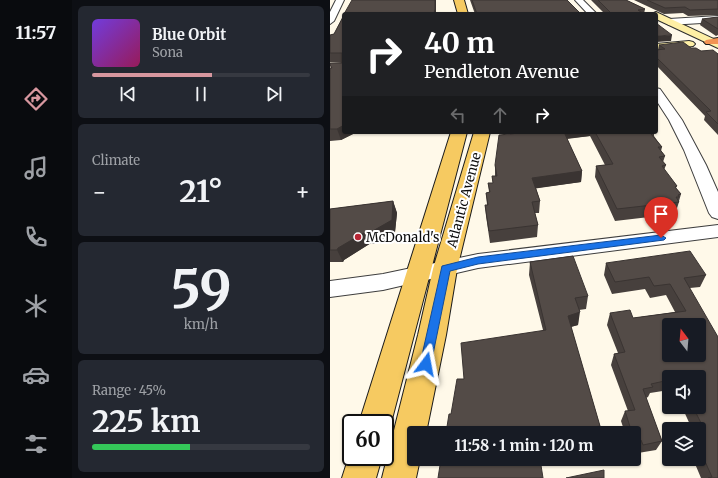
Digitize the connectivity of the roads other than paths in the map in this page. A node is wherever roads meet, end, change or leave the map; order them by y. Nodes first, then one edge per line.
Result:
1 (340, 0) edge
2 (459, 0) edge
3 (579, 0) edge
4 (462, 12) edge
5 (590, 12) edge
6 (658, 17) edge
7 (718, 20) edge
8 (330, 21) edge
9 (670, 22) junction
10 (715, 42) edge
11 (658, 47) edge
12 (658, 94) edge
13 (459, 134) edge
14 (481, 134) edge
15 (718, 213) edge
16 (718, 231) edge
17 (432, 272) junction
18 (330, 289) edge
19 (378, 414) edge
20 (363, 466) edge
21 (359, 478) edge
22 (399, 478) edge

1 - 8 street
2 - 4 main road
3 - 5 street
6 - 9 street
7 - 9 street
9 - 10 street
10 - 11 street
12 - 15 street
13 - 17 main road, Atlantic Avenue
14 - 17 main road, Atlantic Avenue
16 - 17 street
17 - 18 street
17 - 19 main road, Atlantic Avenue
17 - 22 main road, Atlantic Avenue
20 - 21 main road

